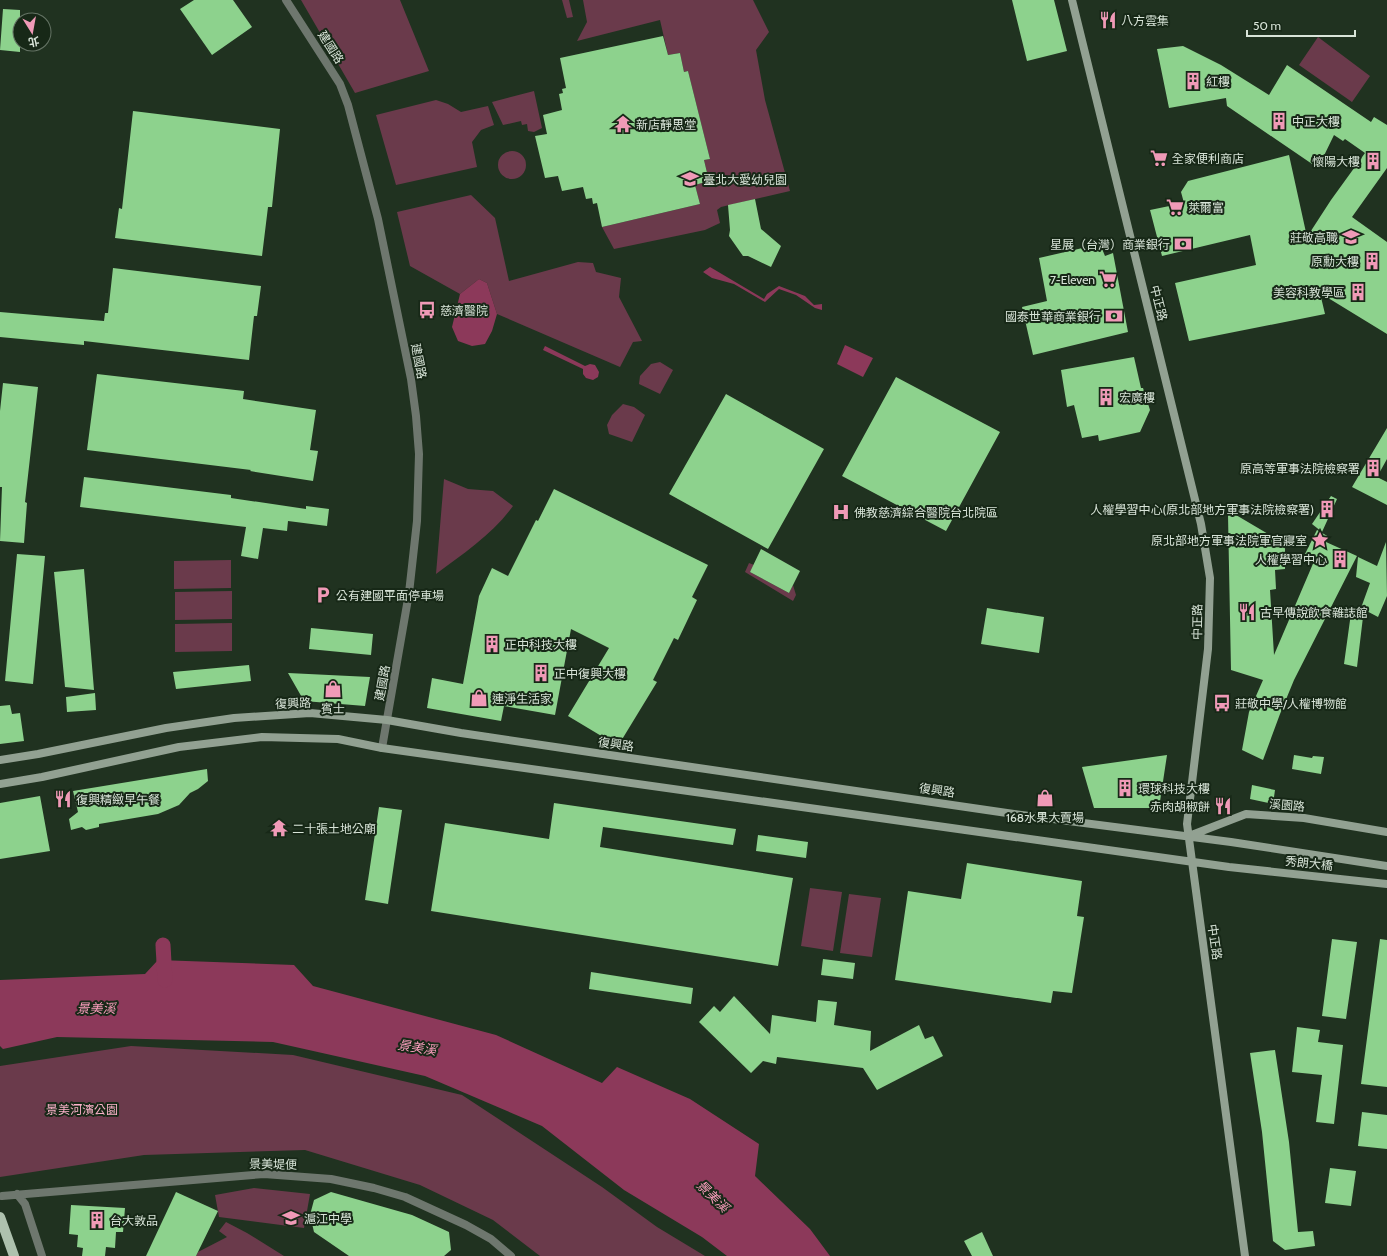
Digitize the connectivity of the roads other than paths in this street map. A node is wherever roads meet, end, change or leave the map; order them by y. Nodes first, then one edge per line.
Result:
1 (286, 0) edge
2 (1072, 0) edge
3 (388, 720) junction
4 (382, 748) junction
5 (0, 760) edge
6 (0, 784) edge
7 (1387, 832) edge
8 (1189, 836) junction
9 (1231, 842) joint
10 (1192, 862) junction
11 (1387, 866) edge
12 (1387, 884) edge
13 (17, 1194) junction
14 (2, 1196) dead end
15 (0, 1217) edge
16 (14, 1256) edge
17 (42, 1256) edge
18 (511, 1256) edge
19 (1245, 1256) edge

1 - 3 street, 建國路
2 - 8 main road, 中正路
3 - 4 street, 建國路
3 - 5 main road, 復興路
3 - 8 main road, 復興路
4 - 6 main road
4 - 10 main road
7 - 8 main road, 溪園路
8 - 9 main road, 復興路
8 - 10 main road, 中正路
9 - 11 main road, 秀朗大橋
10 - 12 main road, 秀朗大橋
10 - 19 main road, 中正路
13 - 14 street, 景美堤便
13 - 17 street
13 - 18 street, 景美堤便
15 - 16 main road

